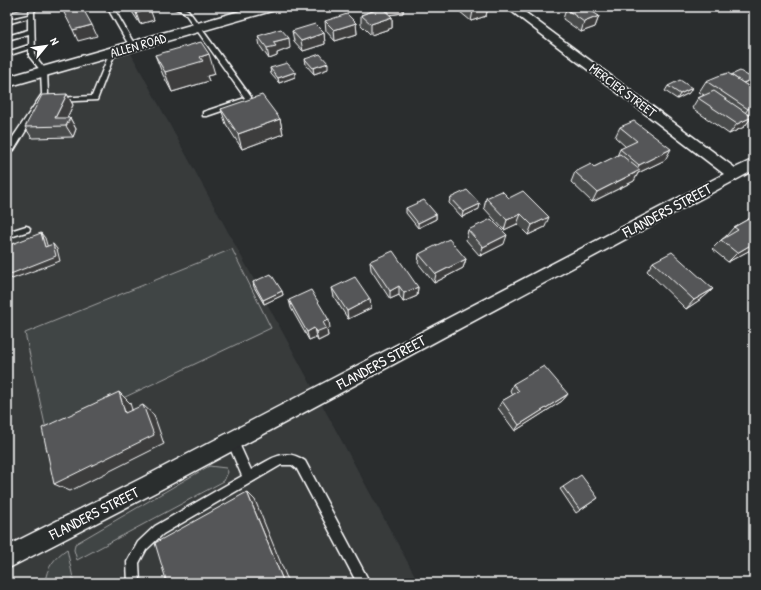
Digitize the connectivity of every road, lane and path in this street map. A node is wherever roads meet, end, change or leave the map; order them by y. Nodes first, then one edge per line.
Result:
1 (34, 7) edge
2 (110, 7) edge
3 (175, 7) edge
4 (270, 7) edge
5 (511, 7) edge
6 (31, 16) junction
7 (7, 22) edge
8 (199, 27) junction
9 (32, 31) junction
10 (7, 38) edge
11 (32, 46) junction
12 (133, 46) junction
13 (112, 53) junction
14 (7, 54) edge
15 (44, 71) junction
16 (7, 82) edge
17 (41, 101) junction
18 (205, 114) dead end
19 (7, 150) edge
20 (754, 164) edge
21 (734, 174) junction
22 (26, 228) dead end
23 (7, 235) edge
24 (232, 441) junction
25 (249, 478) junction
26 (7, 558) edge
27 (134, 583) edge
28 (364, 583) edge

1 - 6 lane
2 - 12 lane
3 - 8 lane
4 - 8 main road, ALLEN ROAD
5 - 21 street, MERCIER STREET
6 - 7 lane
6 - 9 lane
8 - 12 main road, ALLEN ROAD
8 - 18 lane
9 - 10 lane
9 - 11 lane
11 - 14 lane
11 - 15 lane
12 - 13 main road, ALLEN ROAD
13 - 15 main road, ALLEN ROAD
13 - 17 lane
15 - 16 main road, ALLEN ROAD
15 - 17 lane
17 - 19 lane
20 - 21 street, FLANDERS STREET
21 - 24 street, FLANDERS STREET
22 - 23 lane
24 - 25 lane
24 - 26 street, FLANDERS STREET
25 - 27 lane
25 - 28 lane

